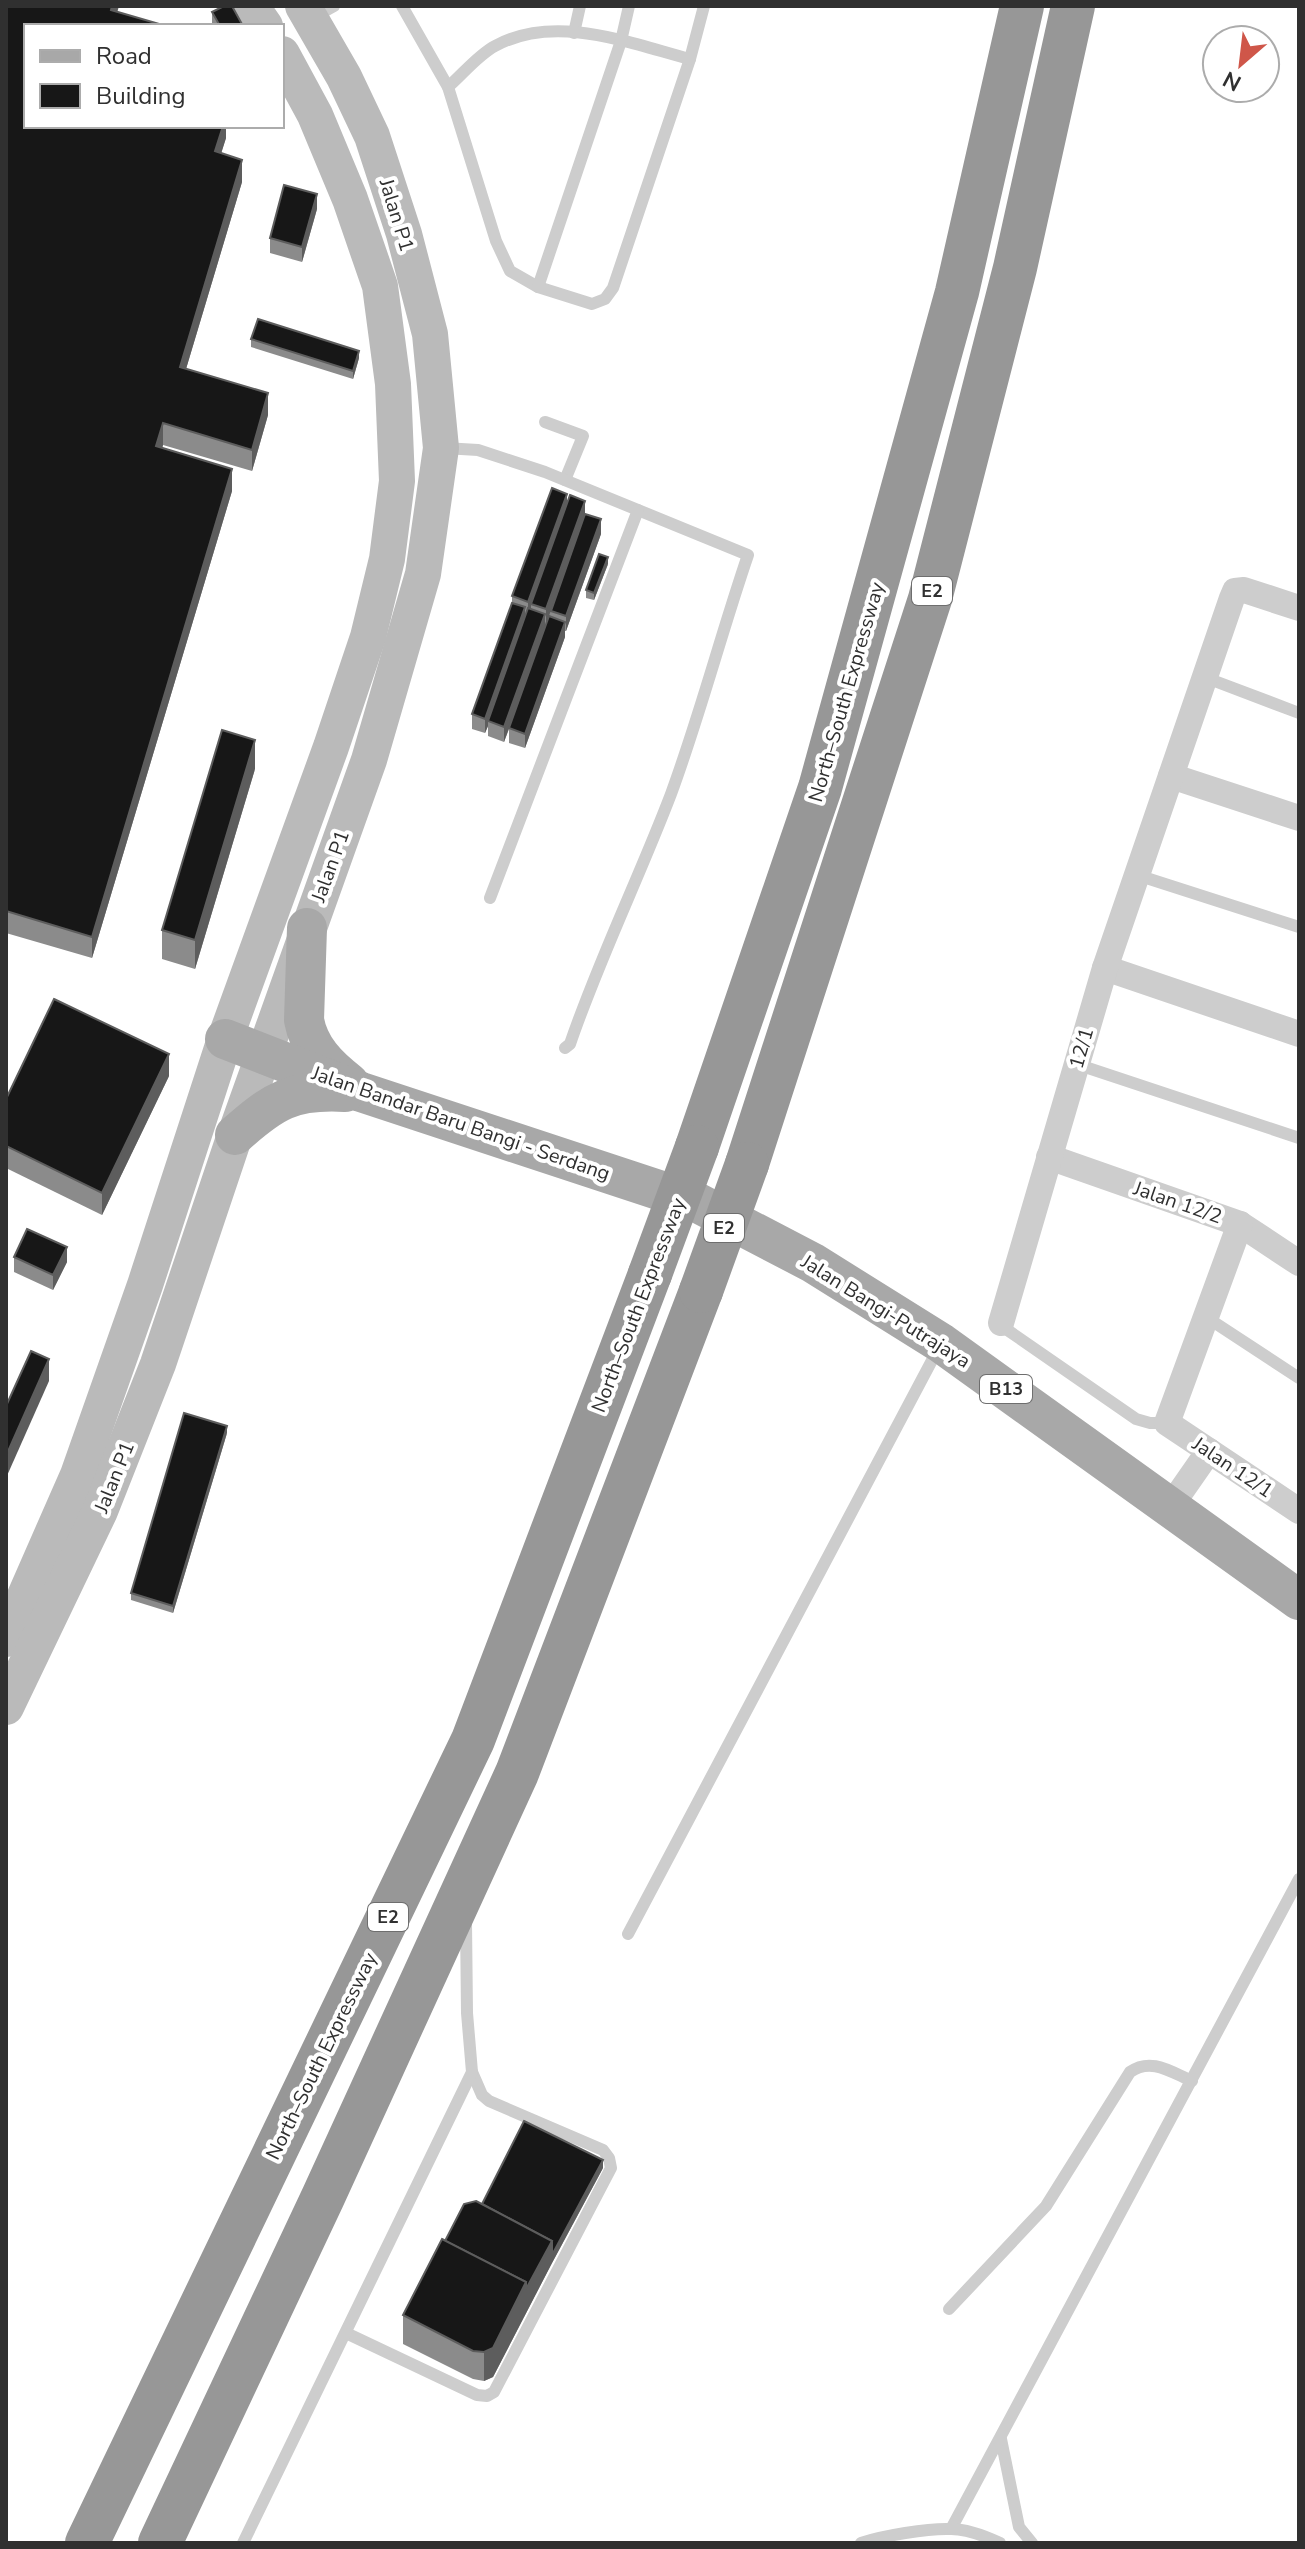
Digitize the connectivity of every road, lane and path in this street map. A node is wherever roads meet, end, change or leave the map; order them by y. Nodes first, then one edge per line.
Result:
1 (251, 6) edge
2 (402, 6) edge
3 (580, 6) edge
4 (629, 6) edge
5 (704, 6) edge
6 (1022, 6) edge
7 (1073, 6) edge
8 (316, 10) edge
9 (264, 24) edge
10 (574, 33) junction
11 (621, 41) junction
12 (284, 58) edge
13 (690, 59) junction
14 (448, 87) junction
15 (538, 287) junction
16 (545, 422) dead end
17 (441, 448) junction
18 (565, 480) junction
19 (638, 510) junction
20 (1299, 608) edge
21 (1204, 677) junction
22 (1299, 713) edge
23 (351, 753) junction
24 (1171, 776) junction
25 (1299, 818) edge
26 (1137, 875) junction
27 (490, 898) dead end
28 (1299, 927) edge
29 (307, 928) junction
30 (1105, 968) junction
31 (1299, 1034) edge
32 (225, 1039) junction
33 (565, 1048) dead end
34 (264, 1054) junction
35 (1076, 1064) junction
36 (361, 1092) junction
37 (235, 1135) junction
38 (1299, 1138) edge
39 (1049, 1157) junction
40 (698, 1203) joint
41 (1240, 1224) junction
42 (1299, 1263) edge
43 (1206, 1317) junction
44 (1001, 1323) joint
45 (941, 1343) junction
46 (140, 1357) junction
47 (1299, 1378) edge
48 (1167, 1423) junction
49 (1209, 1451) junction
50 (1170, 1507) junction
51 (1299, 1511) edge
52 (1299, 1600) edge
53 (6, 1639) edge
54 (6, 1707) edge
55 (1299, 1879) edge
56 (465, 1887) junction
57 (628, 1934) dead end
58 (472, 2072) junction
59 (1192, 2081) junction
60 (949, 2309) dead end
61 (346, 2333) junction
62 (1001, 2439) junction
63 (951, 2529) junction
64 (87, 2543) edge
65 (160, 2543) edge
66 (243, 2543) edge
67 (861, 2543) edge
68 (1000, 2543) edge
69 (1032, 2543) edge

1 - 9 main road
2 - 14 lane
3 - 10 lane
4 - 11 lane
5 - 13 lane
6 - 64 highway, North–South Expressway / E2, bridge
7 - 56 highway, E2, bridge
8 - 17 main road, Jalan P1
10 - 11 lane
10 - 14 lane
11 - 13 lane
11 - 15 lane
12 - 23 main road, Jalan P1
13 - 15 lane
14 - 15 lane
16 - 18 lane
17 - 18 lane
17 - 23 main road, Jalan P1
18 - 19 lane
19 - 27 lane
19 - 33 lane
20 - 21 street, 12/1
21 - 22 lane
21 - 24 street, 12/1
23 - 29 main road, Jalan P1
23 - 32 main road, Jalan P1
24 - 25 street
24 - 26 street, 12/1
26 - 28 lane
26 - 30 street, 12/1
29 - 34 main road, Jalan P1
29 - 36 main road
30 - 31 street
30 - 35 street, 12/1
32 - 34 main road, Jalan Bandar Baru Bangi - Serdang / B13
32 - 46 main road, Jalan P1
34 - 36 main road, Jalan Bandar Baru Bangi - Serdang / B13
34 - 37 main road, Jalan P1
35 - 38 lane
35 - 39 street, 12/1
36 - 37 main road
36 - 40 main road, Jalan Bandar Baru Bangi - Serdang / B13
37 - 46 main road, Jalan P1
39 - 41 street, Jalan 12/2
39 - 44 street, 12/1
40 - 45 main road, Jalan Bangi-Putrajaya / B13
41 - 42 street, Jalan 12/2
41 - 43 street
43 - 47 lane
43 - 48 street
44 - 48 lane
45 - 50 main road, Jalan Bangi-Putrajaya / B13
45 - 57 lane
46 - 53 main road, Jalan P1
46 - 54 main road, Jalan P1
48 - 49 street, Jalan 12/1
49 - 50 street
49 - 51 street, Jalan 12/1
50 - 52 main road, Jalan Bangi-Putrajaya / B13
55 - 59 lane
56 - 58 lane
56 - 65 highway, E2
58 - 61 lane
58 - 61 lane
59 - 60 lane
59 - 62 lane
61 - 66 lane
62 - 63 lane
62 - 69 lane
63 - 67 lane
63 - 68 lane

